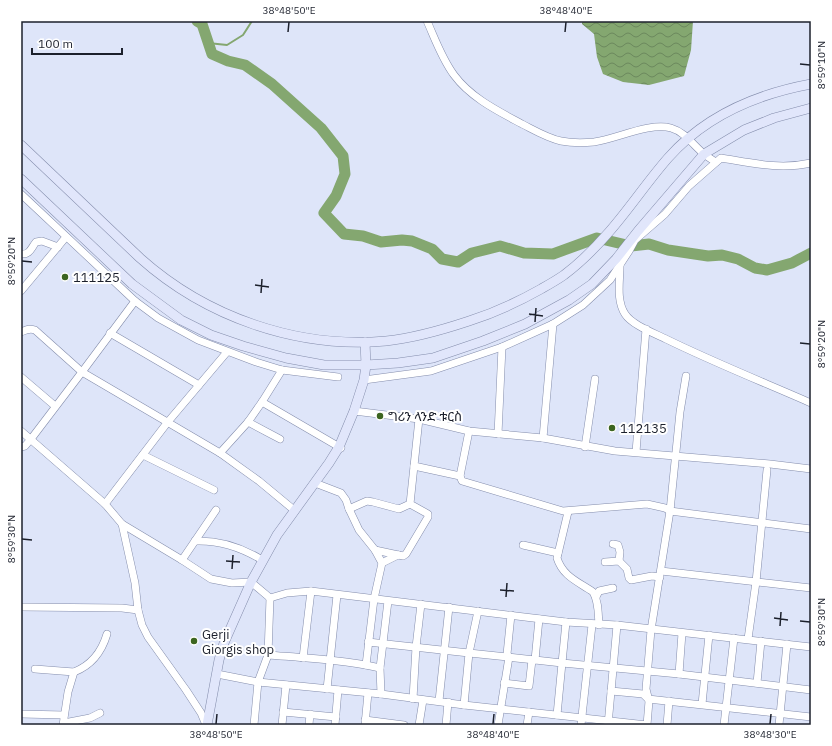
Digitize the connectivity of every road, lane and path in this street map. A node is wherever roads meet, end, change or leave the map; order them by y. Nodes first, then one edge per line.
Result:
1 (427, 21) edge
2 (811, 84) edge
3 (811, 108) edge
4 (688, 138) junction
5 (21, 145) edge
6 (704, 154) junction
7 (716, 162) junction
8 (811, 163) edge
9 (21, 179) edge
10 (21, 194) edge
11 (636, 236) junction
12 (66, 237) junction
13 (58, 247) junction
14 (21, 254) edge
15 (618, 262) junction
16 (21, 291) edge
17 (135, 301) junction
18 (553, 324) junction
19 (646, 329) junction
20 (21, 332) edge
21 (110, 333) junction
22 (365, 342) junction
23 (502, 347) junction
24 (227, 352) junction
25 (366, 365) junction
26 (282, 370) junction
27 (82, 372) junction
28 (686, 376) dead end
29 (21, 377) edge
30 (338, 377) dead end
31 (595, 379) dead end
32 (364, 380) junction
33 (199, 384) junction
34 (262, 402) junction
35 (811, 402) edge
36 (55, 406) junction
37 (354, 411) junction
38 (419, 420) junction
39 (248, 422) junction
40 (167, 423) junction
41 (21, 431) edge
42 (469, 431) junction
43 (498, 434) junction
44 (543, 438) junction
45 (31, 439) junction
46 (280, 439) dead end
47 (21, 447) edge
48 (585, 447) junction
49 (340, 448) junction
50 (636, 452) junction
51 (220, 453) junction
52 (143, 455) junction
53 (676, 456) junction
54 (414, 466) junction
55 (811, 469) edge
56 (767, 470) dead end
57 (460, 476) junction
58 (315, 483) junction
59 (214, 490) dead end
60 (105, 504) junction
61 (410, 504) junction
62 (349, 509) junction
63 (216, 510) dead end
64 (294, 510) junction
65 (670, 511) junction
66 (568, 512) junction
67 (762, 523) junction
68 (122, 524) junction
69 (811, 528) edge
70 (195, 541) junction
71 (613, 544) dead end
72 (523, 545) dead end
73 (375, 550) junction
74 (558, 553) junction
75 (398, 555) junction
76 (182, 560) junction
77 (262, 560) junction
78 (619, 561) junction
79 (382, 562) junction
80 (605, 562) dead end
81 (661, 574) junction
82 (251, 582) junction
83 (756, 582) junction
84 (613, 588) dead end
85 (811, 588) edge
86 (311, 592) junction
87 (337, 595) junction
88 (596, 597) junction
89 (270, 598) junction
90 (374, 599) junction
91 (388, 601) junction
92 (421, 604) junction
93 (21, 607) edge
94 (449, 607) junction
95 (138, 610) junction
96 (478, 610) junction
97 (511, 615) junction
98 (539, 619) junction
99 (566, 622) junction
100 (596, 625) junction
101 (618, 625) junction
102 (651, 630) junction
103 (682, 633) junction
104 (107, 634) dead end
105 (709, 635) junction
106 (734, 638) junction
107 (748, 639) junction
108 (761, 641) junction
109 (368, 642) junction
110 (382, 643) junction
111 (787, 644) junction
112 (416, 647) junction
113 (811, 647) edge
114 (444, 651) junction
115 (469, 653) junction
116 (268, 655) junction
117 (509, 657) junction
118 (304, 658) junction
119 (533, 660) junction
120 (330, 661) junction
121 (562, 663) junction
122 (366, 665) junction
123 (588, 665) junction
124 (613, 667) junction
125 (380, 668) junction
126 (35, 669) dead end
127 (648, 671) junction
128 (74, 672) junction
129 (217, 674) junction
130 (679, 674) junction
131 (705, 677) junction
132 (728, 680) junction
133 (258, 682) junction
134 (504, 683) junction
135 (757, 683) junction
136 (286, 685) junction
137 (784, 687) junction
138 (811, 688) edge
139 (327, 689) junction
140 (338, 690) junction
141 (611, 691) junction
142 (368, 693) junction
143 (381, 694) junction
144 (413, 698) junction
145 (648, 699) junction
146 (423, 700) junction
147 (439, 701) junction
148 (669, 701) junction
149 (448, 702) junction
150 (702, 704) junction
151 (464, 705) junction
152 (726, 707) junction
153 (500, 709) junction
154 (283, 712) junction
155 (529, 712) junction
156 (100, 713) dead end
157 (780, 713) junction
158 (21, 714) edge
159 (310, 714) junction
160 (64, 715) junction
161 (557, 715) junction
162 (336, 717) junction
163 (811, 717) edge
164 (581, 722) edge
165 (365, 723) edge
166 (608, 723) edge
167 (64, 724) edge
168 (390, 724) edge
169 (207, 725) edge
170 (254, 725) edge
171 (282, 725) edge
172 (309, 725) edge
173 (335, 725) edge
174 (404, 725) edge
175 (419, 725) edge
176 (446, 725) edge
177 (498, 725) edge
178 (528, 725) edge
179 (667, 725) edge
180 (724, 725) edge
181 (779, 725) edge

1 - 4 street
2 - 4 main road
3 - 6 main road
4 - 6 street
4 - 22 main road
5 - 22 main road
6 - 7 street
6 - 11 main road
7 - 8 street
7 - 11 street
9 - 25 main road
10 - 12 street
11 - 15 main road
11 - 15 street
12 - 13 street
12 - 17 street
13 - 14 street
13 - 16 street
15 - 18 street
15 - 19 street
15 - 25 main road
17 - 21 street
17 - 24 street
18 - 23 street
18 - 44 street
19 - 35 street
19 - 50 street
20 - 27 street
21 - 27 street
21 - 33 street
22 - 25 main road
23 - 32 street
23 - 43 street
24 - 26 street
24 - 33 street
25 - 32 main road
26 - 30 street
26 - 34 street
27 - 36 street
27 - 40 street
28 - 53 street
29 - 36 street
31 - 48 street
32 - 37 main road
33 - 40 street
34 - 39 street
34 - 49 street
36 - 45 street
37 - 38 street
37 - 49 main road
38 - 42 street
38 - 54 street
39 - 46 street
39 - 51 street
40 - 51 street
40 - 52 street
41 - 45 street
42 - 43 street
42 - 57 street
43 - 44 street
44 - 48 street
45 - 47 street
45 - 60 street
48 - 50 street
49 - 58 main road
50 - 53 street
51 - 64 street
52 - 59 street
52 - 60 street
53 - 55 street
53 - 65 street
54 - 57 street
54 - 61 street
56 - 67 street
57 - 66 street
58 - 62 street
58 - 64 main road
60 - 68 street
61 - 62 street
61 - 75 street
62 - 73 street
63 - 70 street
64 - 77 main road
65 - 66 street
65 - 67 street
65 - 81 street
66 - 74 street
67 - 69 street
67 - 83 street
68 - 76 street
68 - 95 street
70 - 76 street
70 - 77 street
71 - 78 street
72 - 74 street
73 - 75 street
73 - 79 street
74 - 88 street
75 - 79 street
76 - 82 street
77 - 82 main road
78 - 80 street
78 - 81 street
79 - 90 street
81 - 83 street
81 - 102 street
82 - 89 street
82 - 129 main road
83 - 85 street
83 - 107 street
84 - 88 street
86 - 87 street
86 - 89 street
86 - 118 street
87 - 90 street
87 - 120 street
88 - 100 street
89 - 116 street
90 - 91 street
90 - 109 street
91 - 92 street
91 - 110 street
92 - 94 street
92 - 112 street
93 - 95 street
94 - 96 street
94 - 114 street
95 - 169 street
96 - 97 street
96 - 115 street
97 - 98 street
97 - 117 street
98 - 99 street
98 - 119 street
99 - 100 street
99 - 121 street
100 - 101 street
100 - 123 street
101 - 102 street
101 - 124 street
102 - 103 street
102 - 127 street
103 - 105 street
103 - 130 street
104 - 128 street
105 - 106 street
105 - 131 street
106 - 107 street
106 - 132 street
107 - 108 street
108 - 111 street
108 - 135 street
109 - 110 street
109 - 122 street
110 - 112 street
110 - 125 street
111 - 113 street
111 - 137 street
112 - 114 street
112 - 144 street
114 - 115 street
114 - 147 street
115 - 117 street
115 - 151 street
116 - 118 street
116 - 133 street
117 - 119 street
117 - 134 street
118 - 120 street
119 - 121 street
119 - 134 street
120 - 122 street
120 - 139 street
121 - 123 street
121 - 161 street
122 - 125 street
123 - 124 street
123 - 164 street
124 - 127 street
124 - 141 street
125 - 143 street
126 - 128 street
127 - 130 street
127 - 145 street
128 - 160 street
129 - 133 street
129 - 169 main road
130 - 131 street
131 - 132 street
131 - 150 street
132 - 135 street
132 - 152 street
133 - 136 street
133 - 170 street
134 - 153 street
135 - 137 street
136 - 139 street
136 - 154 street
137 - 138 street
137 - 157 street
139 - 140 street
140 - 142 street
140 - 162 street
141 - 145 street
141 - 166 street
142 - 143 street
142 - 165 street
143 - 144 street
144 - 146 street
145 - 148 street
145 - 166 street
146 - 147 street
146 - 175 street
147 - 149 street
148 - 150 street
148 - 179 street
149 - 151 street
149 - 176 street
150 - 152 street
151 - 153 street
152 - 157 street
152 - 180 street
153 - 155 street
153 - 177 street
154 - 159 street
154 - 171 street
155 - 161 street
155 - 178 street
156 - 167 street
157 - 163 street
157 - 181 street
158 - 160 street
159 - 162 street
159 - 172 street
160 - 167 street
161 - 164 street
162 - 173 street
164 - 166 street
165 - 168 street
168 - 174 street

